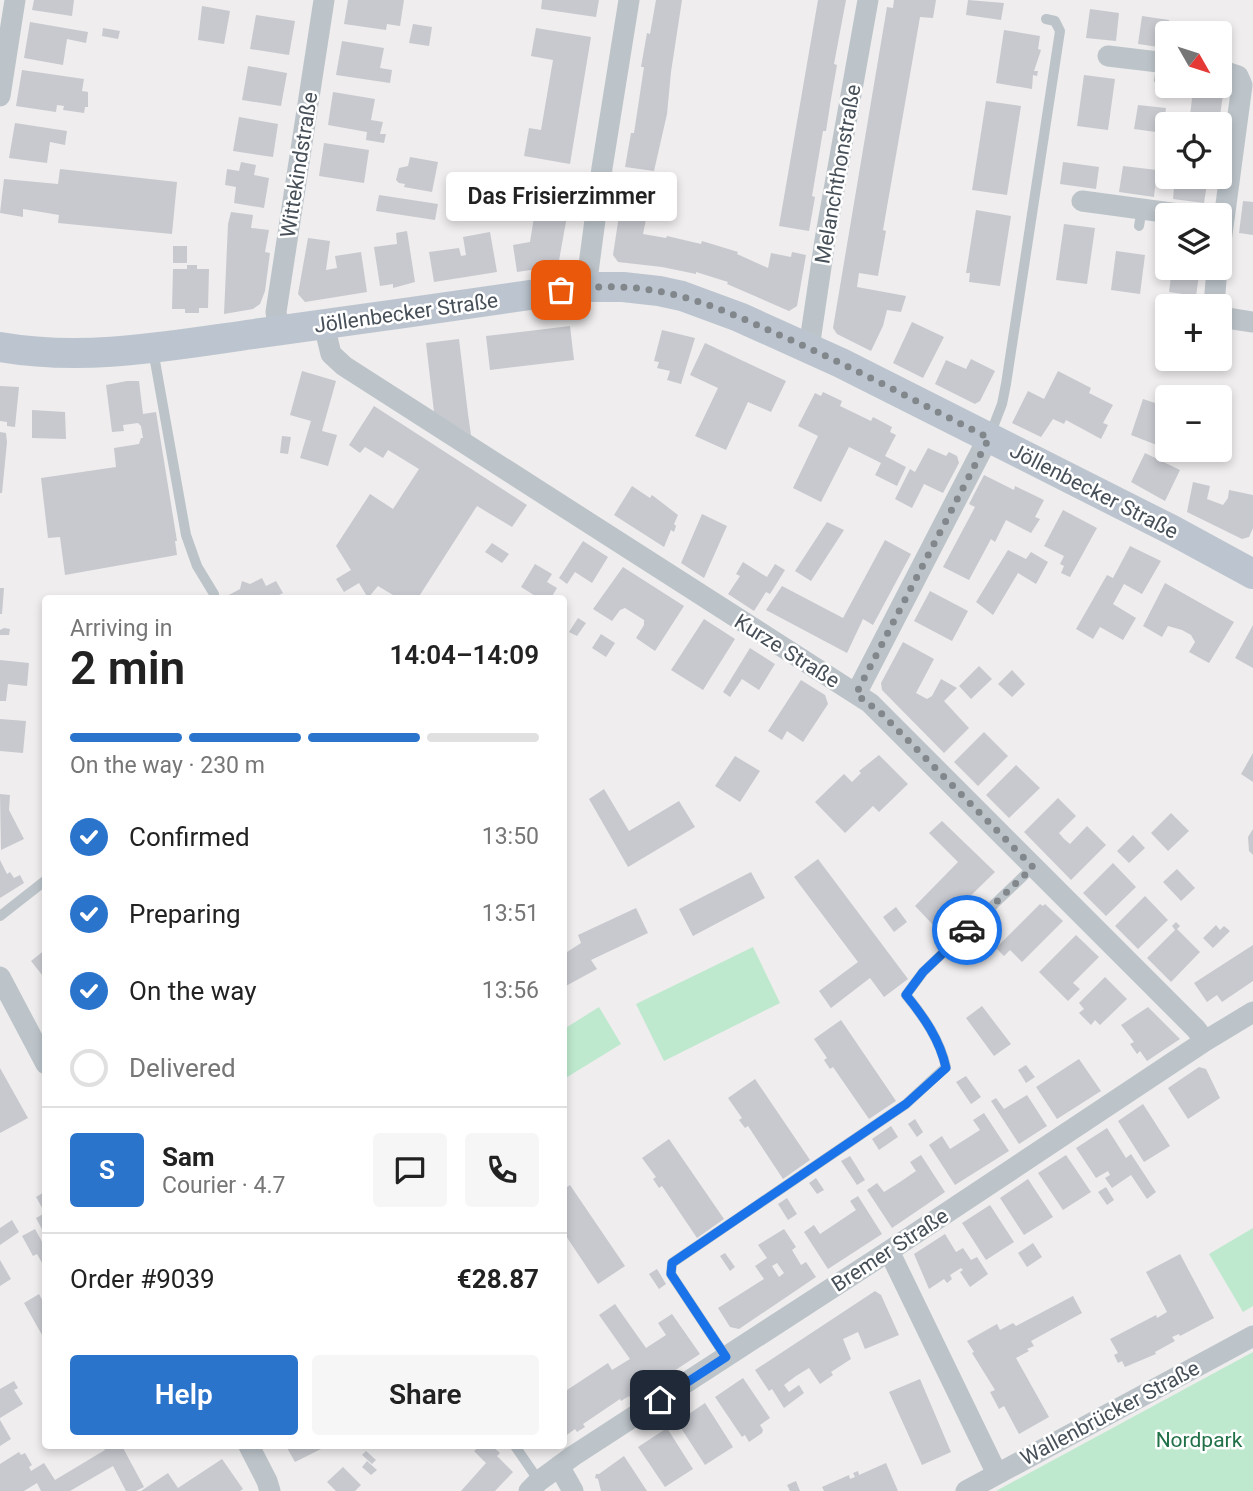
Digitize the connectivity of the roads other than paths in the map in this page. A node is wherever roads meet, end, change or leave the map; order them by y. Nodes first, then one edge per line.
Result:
1 (15, 0) edge
2 (324, 0) edge
3 (629, 0) edge
4 (868, 0) edge
5 (1046, 19) dead end
6 (4, 44) edge
7 (1108, 56) dead end
8 (1155, 67) edge
9 (1232, 74) edge
10 (0, 96) edge
11 (1082, 201) dead end
12 (1225, 203) edge
13 (1155, 217) edge
14 (586, 287) junction
15 (1232, 319) edge
16 (1253, 322) edge
17 (324, 326) junction
18 (279, 331) junction
19 (0, 347) edge
20 (152, 348) junction
21 (809, 348) junction
22 (989, 438) junction
23 (1253, 574) edge
24 (214, 594) dead end
25 (856, 694) junction
26 (1033, 867) junction
27 (42, 883) edge
28 (0, 916) edge
29 (0, 977) edge
30 (1253, 1012) edge
31 (1205, 1041) junction
32 (42, 1056) edge
33 (889, 1251) junction
34 (1253, 1336) edge
35 (726, 1357) junction
36 (251, 1449) edge
37 (516, 1449) edge
38 (559, 1466) junction
39 (997, 1474) junction
40 (534, 1486) edge
41 (270, 1491) edge
42 (573, 1491) edge
43 (966, 1491) edge

1 - 6 street
2 - 18 street, Wittekindstraße
3 - 14 street
4 - 21 street, Melanchthonstraße
5 - 22 lane
6 - 10 street
7 - 8 street
9 - 12 street
11 - 13 street
14 - 17 main road, Jöllenbecker Straße
14 - 21 main road, Jöllenbecker Straße
15 - 16 street
17 - 18 main road, Jöllenbecker Straße
17 - 25 street, Kurze Straße
18 - 20 main road, Jöllenbecker Straße
19 - 20 main road, Jöllenbecker Straße
20 - 24 lane
21 - 22 main road, Jöllenbecker Straße
22 - 23 main road, Jöllenbecker Straße
22 - 25 street
25 - 26 street, Kurze Straße
26 - 31 street, Kurze Straße
26 - 35 lane
27 - 28 lane
29 - 32 street
30 - 31 street, Bremer Straße
31 - 33 street, Bremer Straße
33 - 35 street, Bremer Straße
33 - 39 street
34 - 39 street, Wallenbrücker Straße
35 - 38 street, Bremer Straße
36 - 41 street
37 - 40 lane
38 - 40 street, Bremer Straße
38 - 42 street
39 - 43 street, Wallenbrücker Straße

